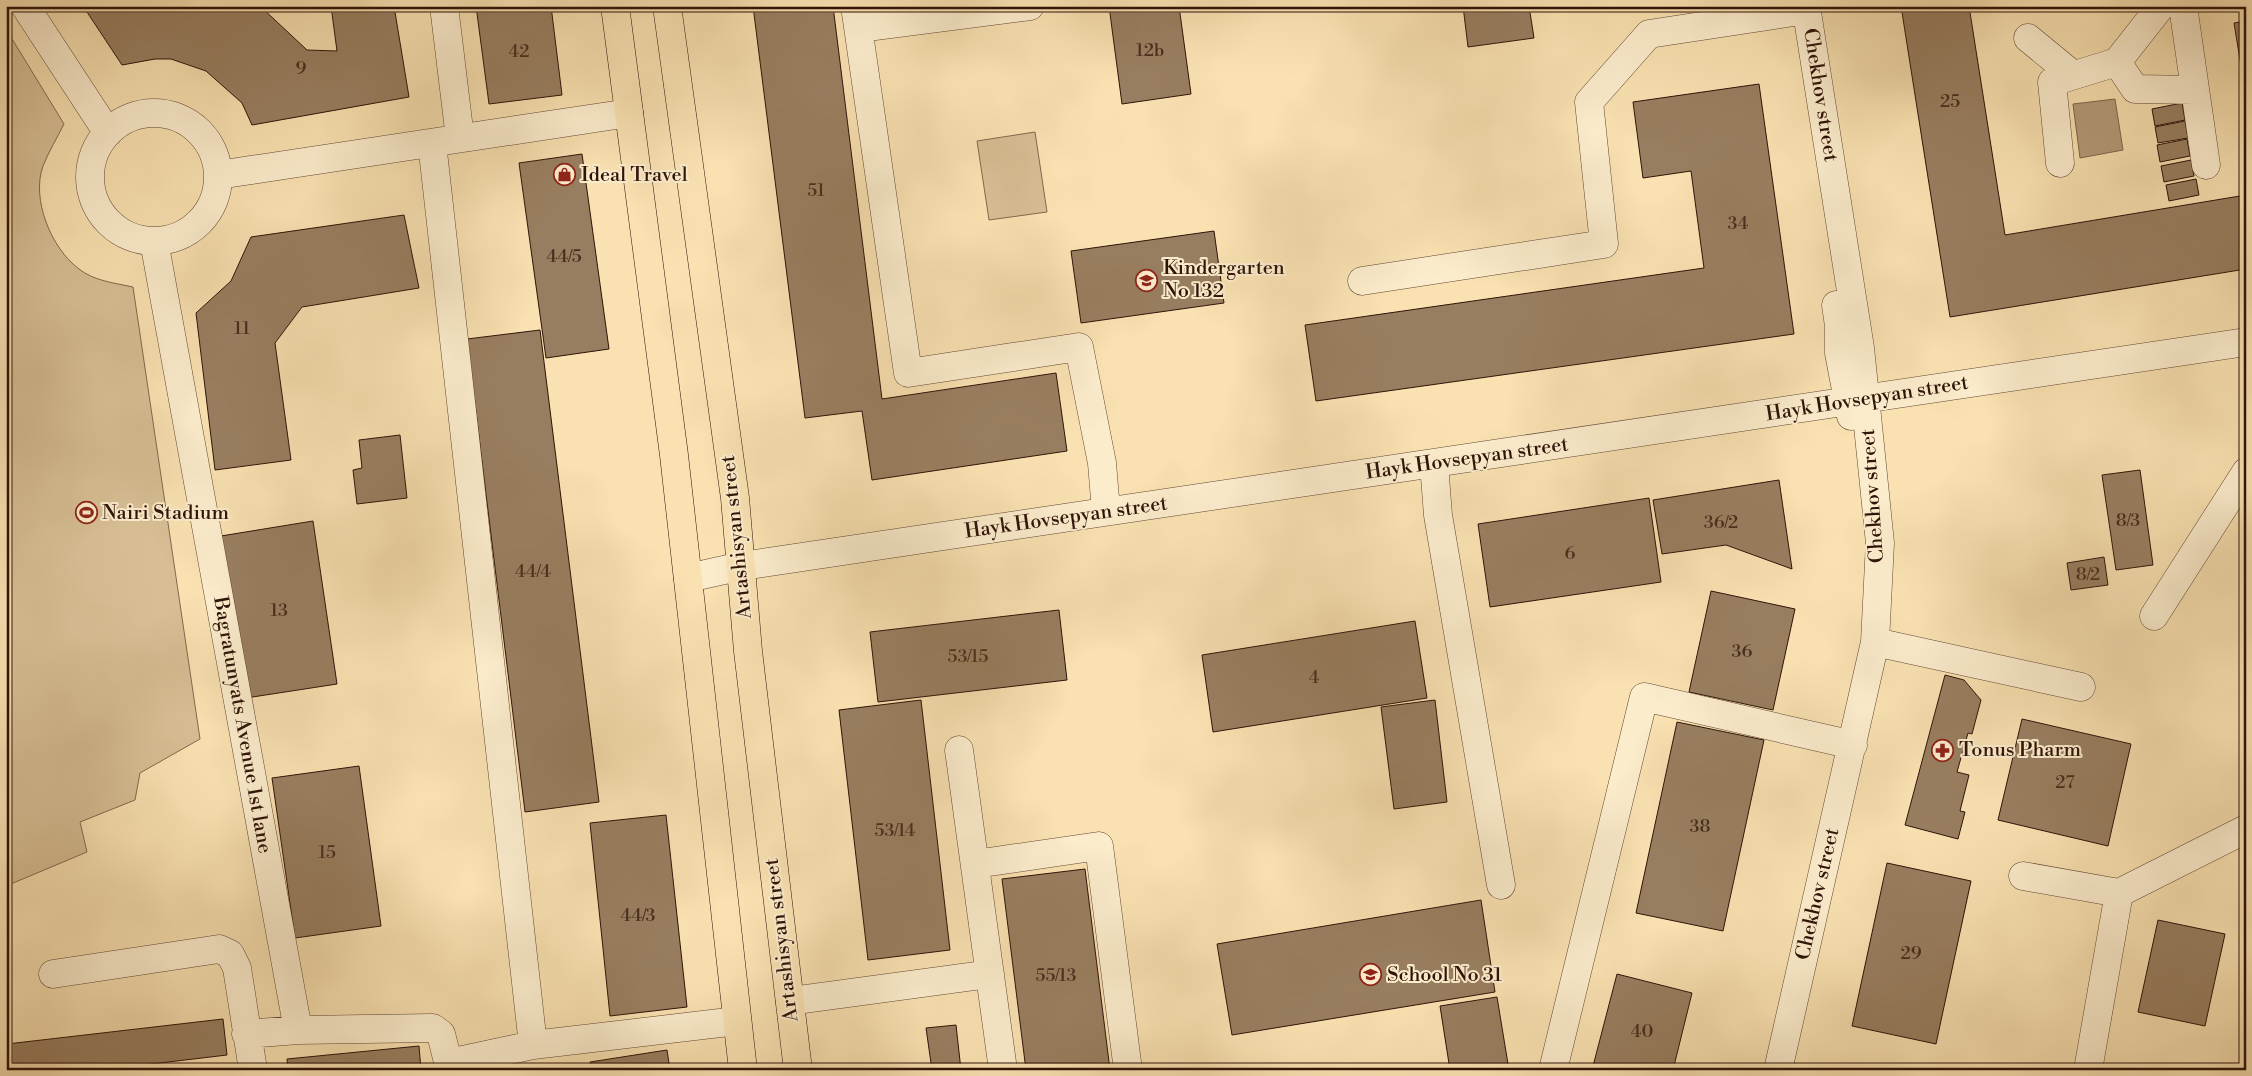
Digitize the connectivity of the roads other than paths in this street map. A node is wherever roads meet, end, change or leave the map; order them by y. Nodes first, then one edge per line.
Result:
1 (25, 6) edge
2 (444, 6) edge
3 (615, 6) edge
4 (667, 6) edge
5 (1030, 6) edge
6 (2161, 6) edge
7 (2182, 6) edge
8 (1801, 8) edge
9 (857, 17) edge
10 (2028, 38) dead end
11 (2117, 62) junction
12 (2073, 75) junction
13 (2195, 90) junction
14 (629, 113) junction
15 (108, 133) junction
16 (460, 138) junction
17 (432, 143) junction
18 (2060, 163) dead end
19 (2206, 165) dead end
20 (218, 175) junction
21 (154, 241) junction
22 (1362, 281) dead end
23 (2246, 342) edge
24 (1858, 401) junction
25 (1434, 464) junction
26 (2246, 472) edge
27 (1106, 511) junction
28 (742, 566) junction
29 (688, 578) junction
30 (2154, 616) dead end
31 (1875, 642) junction
32 (2081, 687) dead end
33 (1845, 744) junction
34 (959, 750) dead end
35 (2246, 829) edge
36 (975, 864) junction
37 (2024, 876) dead end
38 (1501, 885) dead end
39 (2120, 893) junction
40 (53, 974) dead end
41 (990, 974) junction
42 (790, 1001) junction
43 (736, 1021) junction
44 (298, 1030) junction
45 (246, 1034) junction
46 (534, 1045) junction
47 (450, 1066) edge
48 (253, 1070) edge
49 (743, 1070) edge
50 (798, 1070) edge
51 (1003, 1070) edge
52 (1128, 1070) edge
53 (1553, 1070) edge
54 (1765, 1070) edge
55 (1778, 1070) edge
56 (2088, 1070) edge

1 - 15 street
2 - 16 street
3 - 14 main road
4 - 28 main road, Artashisyan street
5 - 9 street
6 - 11 street
7 - 13 street
8 - 22 street
8 - 24 street, Chekhov street
9 - 27 street
10 - 12 street
11 - 12 street
11 - 13 street
12 - 18 street
13 - 19 street
14 - 16 street
14 - 29 main road
15 - 20 street
15 - 21 street
16 - 17 street
17 - 20 street
17 - 46 street
20 - 21 street
21 - 44 street, Bagratunyats Avenue 1st lane
23 - 24 street, Hayk Hovsepyan street
24 - 25 street, Hayk Hovsepyan street
24 - 31 street, Chekhov street
24 - 33 street, Chekhov street
25 - 27 street, Hayk Hovsepyan street
25 - 38 street
26 - 30 street
27 - 28 street, Hayk Hovsepyan street
28 - 29 street, Hayk Hovsepyan street
28 - 42 main road, Artashisyan street
29 - 43 main road
31 - 32 street
31 - 33 street, Chekhov street
33 - 53 street
33 - 54 street, Chekhov street
33 - 55 street, Chekhov street
34 - 36 street
35 - 39 street
36 - 41 street
36 - 52 street
37 - 39 street
39 - 56 street
40 - 45 street
41 - 42 street
41 - 51 street
42 - 50 main road, Artashisyan street
43 - 46 street
43 - 49 main road
44 - 45 street
44 - 47 street
45 - 48 street
46 - 47 street

